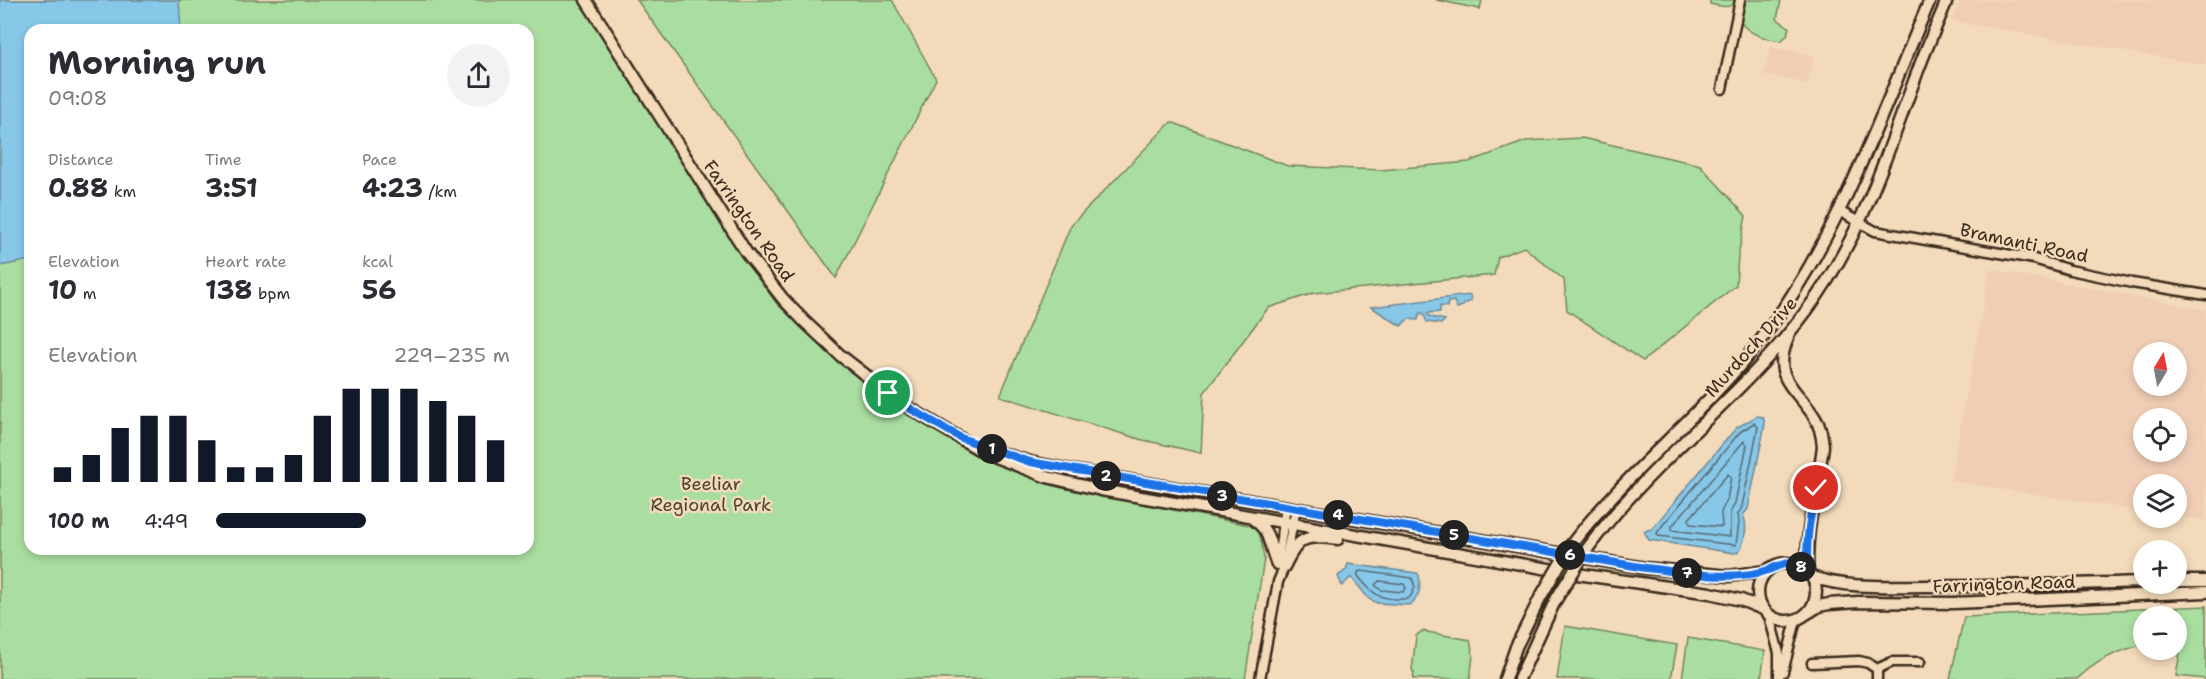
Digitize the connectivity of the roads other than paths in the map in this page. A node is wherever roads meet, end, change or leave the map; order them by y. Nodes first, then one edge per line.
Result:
1 (586, 0) edge
2 (1740, 0) edge
3 (1930, 0) edge
4 (1947, 0) edge
5 (1722, 89) dead end
6 (1839, 211) junction
7 (1860, 221) junction
8 (2206, 295) edge
9 (1792, 329) junction
10 (961, 438) junction
11 (1291, 507) junction
12 (1251, 517) junction
13 (1289, 523) junction
14 (1440, 533) junction
15 (1404, 543) junction
16 (1496, 559) junction
17 (1280, 566) junction
18 (1766, 571) junction
19 (1810, 574) junction
20 (2187, 581) edge
21 (2206, 581) edge
22 (2133, 582) edge
23 (2206, 592) edge
24 (1766, 613) junction
25 (1801, 617) junction
26 (1920, 662) dead end
27 (1812, 663) dead end
28 (1877, 669) junction
29 (1260, 679) edge
30 (1504, 679) edge
31 (1520, 679) edge
32 (1780, 679) edge
33 (1877, 679) edge

1 - 10 main road, Farrington Road
2 - 5 street
3 - 6 main road, Murdoch Drive
4 - 7 main road, Murdoch Drive
6 - 7 street, Bramanti Road
6 - 30 main road, Murdoch Drive, bridge
7 - 8 street, Bramanti Road
7 - 9 main road, Murdoch Drive
9 - 19 main road
9 - 31 main road, Murdoch Drive, bridge
10 - 11 main road, Farrington Road
10 - 12 main road, Farrington Road
11 - 13 street
11 - 14 main road, Farrington Road
12 - 13 main road, Farrington Road
12 - 17 main road
13 - 15 main road, Farrington Road
13 - 17 street
14 - 16 main road
14 - 18 main road, Farrington Road
15 - 16 main road, Farrington Road
15 - 17 main road
16 - 24 main road, Farrington Road
17 - 29 street
18 - 19 main road
18 - 24 main road
19 - 22 main road, Farrington Road
19 - 25 main road
20 - 21 main road
23 - 25 main road, Farrington Road
24 - 25 main road
24 - 32 street
25 - 32 street
26 - 28 street
27 - 28 street
28 - 33 street

